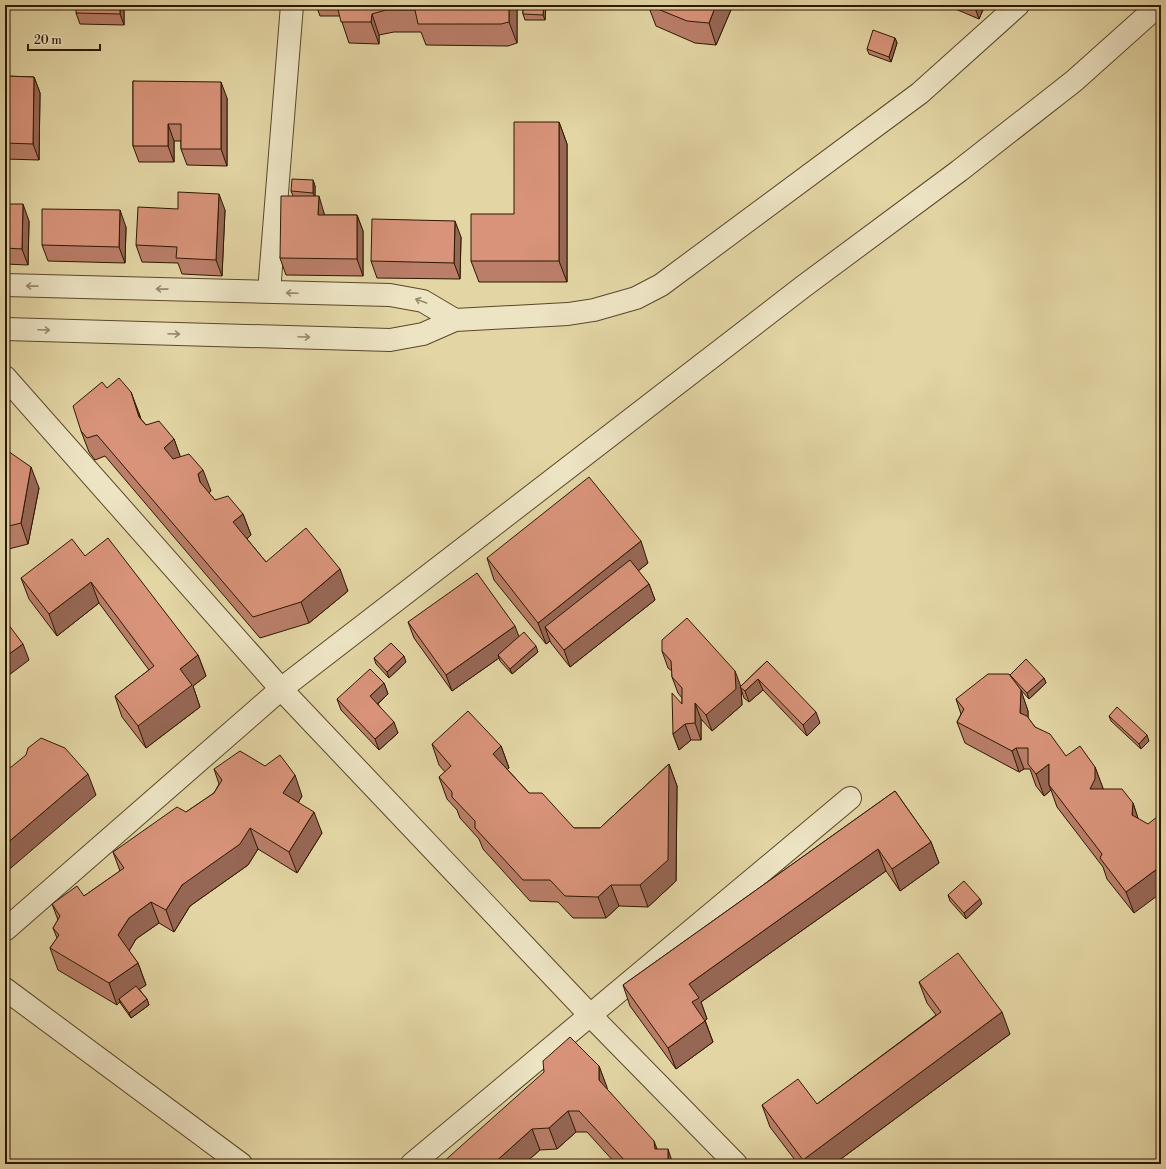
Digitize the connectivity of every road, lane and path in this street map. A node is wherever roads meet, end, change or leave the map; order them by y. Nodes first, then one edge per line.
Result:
1 (292, 5) edge
2 (1018, 5) edge
3 (1159, 5) edge
4 (5, 285) edge
5 (269, 292) junction
6 (455, 320) junction
7 (5, 329) edge
8 (5, 377) edge
9 (281, 689) junction
10 (850, 798) dead end
11 (5, 930) edge
12 (5, 989) edge
13 (590, 1015) junction
14 (241, 1164) edge
15 (412, 1164) edge
16 (736, 1164) edge

1 - 5 street
2 - 6 street
3 - 9 street
5 -> 4 street
6 -> 5 street
7 -> 6 street
8 - 9 street
9 - 11 street
9 - 13 street
10 - 13 street
12 - 14 street
13 - 15 street
13 - 16 street

